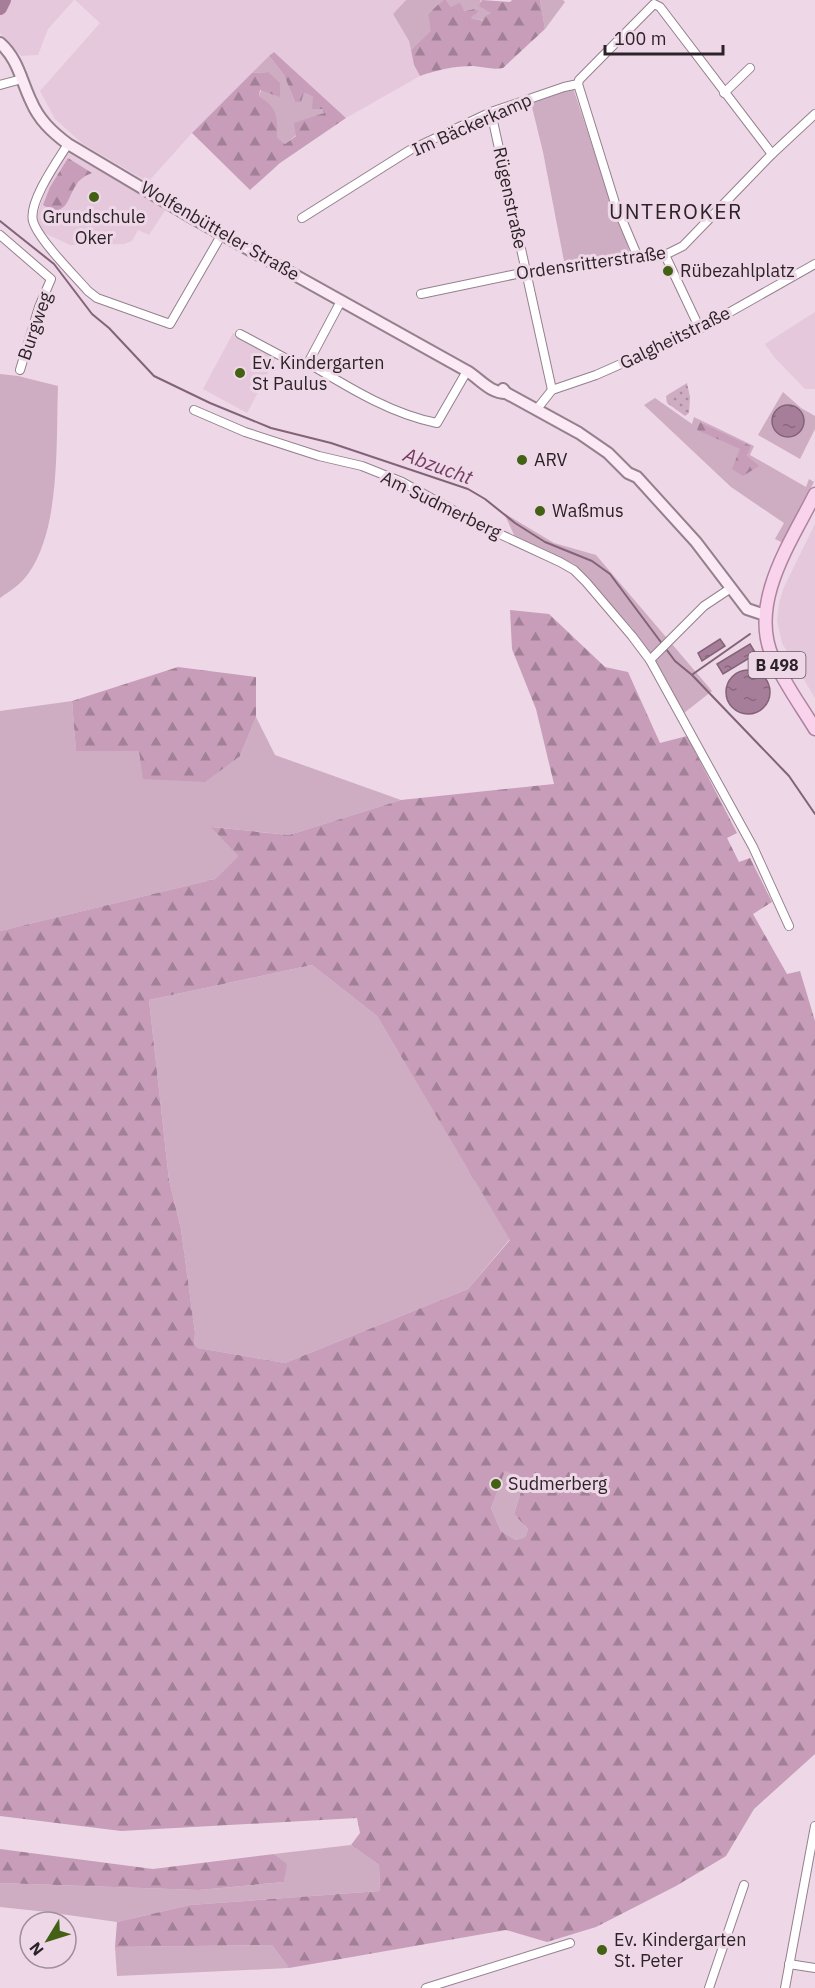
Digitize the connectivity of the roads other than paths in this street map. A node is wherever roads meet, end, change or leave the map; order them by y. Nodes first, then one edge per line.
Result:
1 (4, 46) edge
2 (750, 68) dead end
3 (22, 79) junction
4 (578, 84) junction
5 (0, 85) edge
6 (724, 93) junction
7 (491, 112) junction
8 (815, 114) edge
9 (68, 144) junction
10 (772, 154) junction
11 (302, 218) dead end
12 (222, 234) junction
13 (0, 235) edge
14 (637, 255) junction
15 (665, 255) junction
16 (815, 264) edge
17 (526, 272) junction
18 (421, 294) dead end
19 (341, 301) junction
20 (700, 329) junction
21 (240, 334) dead end
22 (308, 363) junction
23 (20, 370) dead end
24 (467, 371) junction
25 (552, 390) junction
26 (537, 409) junction
27 (194, 410) dead end
28 (815, 494) edge
29 (731, 588) junction
30 (765, 615) junction
31 (650, 660) junction
32 (815, 729) edge
33 (789, 926) dead end
34 (815, 1826) edge
35 (812, 1858) edge
36 (744, 1885) dead end
37 (570, 1942) dead end
38 (789, 1964) junction
39 (815, 1968) edge
40 (426, 1988) edge
41 (709, 1988) edge
42 (785, 1988) edge

1 - 3 main road, Wolfenbütteler Straße
2 - 6 street
3 - 5 street
3 - 9 main road, Wolfenbütteler Straße
4 - 6 street
4 - 7 street, Im Bäckerkamp
4 - 14 street
6 - 10 street
7 - 11 street, Im Bäckerkamp
7 - 17 street, Rügenstraße
8 - 10 street, Ordensritterstraße
9 - 12 main road, Wolfenbütteler Straße
9 - 12 street
10 - 15 street, Ordensritterstraße
12 - 19 main road, Wolfenbütteler Straße
13 - 23 street, Burgweg
14 - 15 street, Ordensritterstraße
14 - 17 street, Ordensritterstraße
15 - 20 street
16 - 20 street, Galgheitstraße
17 - 18 street, Ordensritterstraße
17 - 25 street, Rügenstraße
19 - 22 street
19 - 24 main road, Wolfenbütteler Straße
20 - 25 street, Galgheitstraße
21 - 22 street
22 - 24 street
24 - 26 main road, Wolfenbütteler Straße
25 - 26 street
26 - 29 main road, Wolfenbütteler Straße
27 - 31 street, Am Sudmerberg
28 - 30 main road, B 498
29 - 30 main road, Wolfenbütteler Straße
29 - 31 street
30 - 32 main road, B 498
31 - 33 street, Am Sudmerberg
34 - 35 street
35 - 38 street
36 - 41 street
37 - 40 street
38 - 39 street
38 - 42 street

